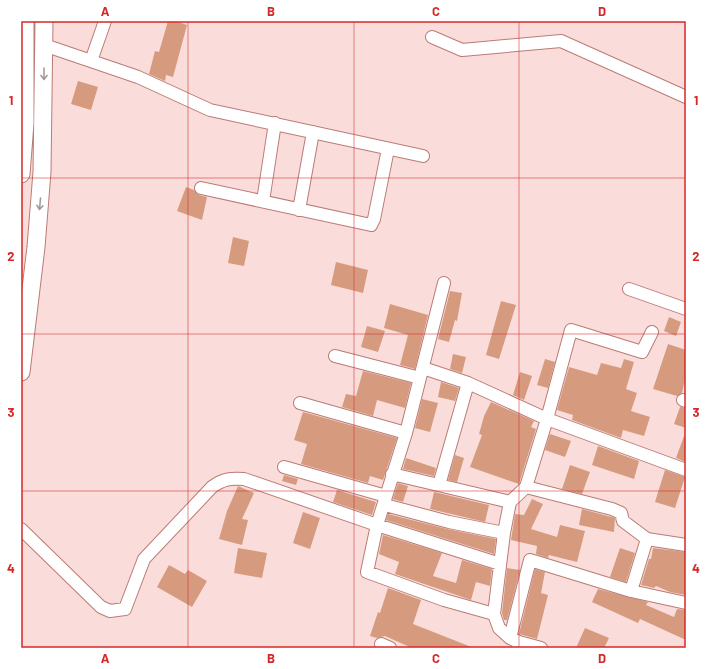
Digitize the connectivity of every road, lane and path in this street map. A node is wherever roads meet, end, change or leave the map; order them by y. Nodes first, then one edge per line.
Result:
1 (25, 21) edge
2 (44, 21) edge
3 (105, 21) edge
4 (432, 37) dead end
5 (44, 45) junction
6 (91, 61) junction
7 (686, 97) edge
8 (275, 123) junction
9 (313, 132) junction
10 (388, 149) junction
11 (423, 156) dead end
12 (21, 174) edge
13 (201, 188) dead end
14 (263, 201) junction
15 (299, 210) junction
16 (444, 283) dead end
17 (629, 289) dead end
18 (686, 309) edge
19 (652, 332) dead end
20 (335, 356) dead end
21 (21, 372) edge
22 (422, 373) junction
23 (468, 383) junction
24 (300, 403) dead end
25 (547, 419) junction
26 (406, 433) junction
27 (284, 467) dead end
28 (686, 470) edge
29 (392, 474) junction
30 (439, 485) junction
31 (526, 487) junction
32 (385, 500) junction
33 (510, 502) junction
34 (377, 525) junction
35 (21, 529) edge
36 (504, 533) junction
37 (647, 540) junction
38 (686, 545) edge
39 (500, 564) junction
40 (631, 591) junction
41 (686, 603) edge
42 (494, 614) junction
43 (515, 643) edge
44 (541, 648) edge

1 - 12 main road
2 - 5 main road
3 - 6 street
4 - 7 street
5 - 6 street
5 -> 21 main road
6 - 8 street
8 - 9 street
8 - 14 street
9 - 10 street
9 - 15 street
10 - 11 street
10 - 15 street
13 - 14 street
14 - 15 street
16 - 22 street
17 - 18 street
19 - 25 street
20 - 22 street
22 - 23 street
22 - 26 street
23 - 25 street
23 - 30 street
24 - 26 street
25 - 28 street
25 - 31 street
26 - 29 street
27 - 32 street
29 - 30 street
29 - 32 street
30 - 33 street
31 - 33 street
31 - 37 street
32 - 34 street
32 - 36 street
33 - 36 street
34 - 35 street
34 - 39 street
34 - 42 street
36 - 39 street
37 - 38 street
37 - 40 street
39 - 42 street
40 - 41 street
40 - 43 street
42 - 43 street
43 - 44 street

